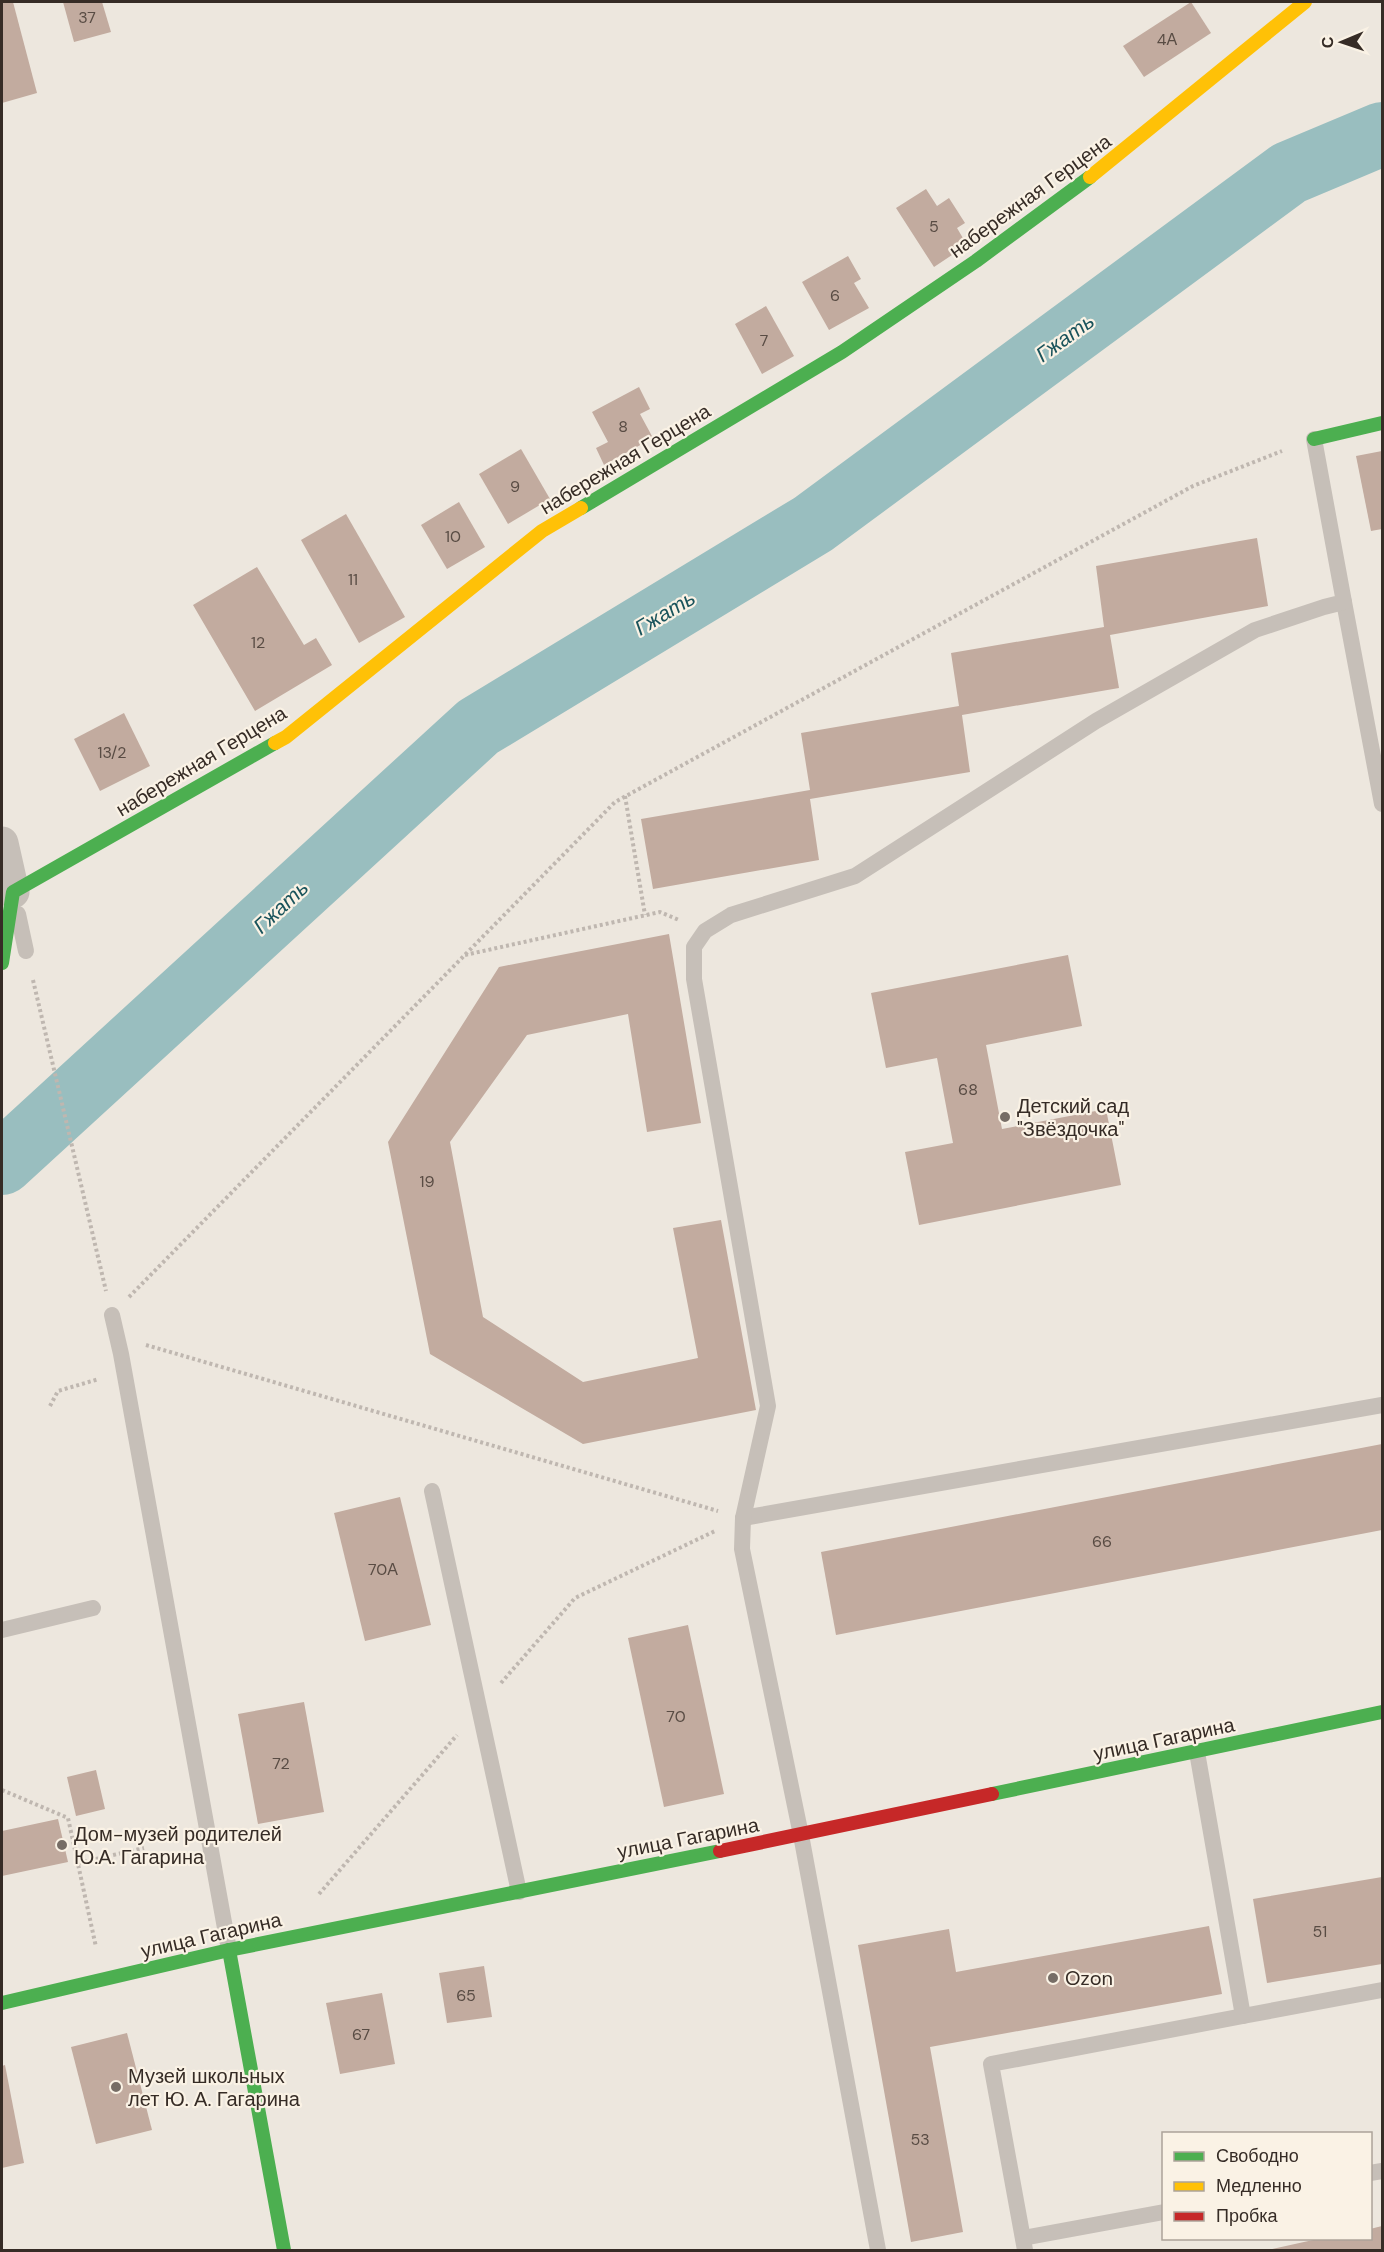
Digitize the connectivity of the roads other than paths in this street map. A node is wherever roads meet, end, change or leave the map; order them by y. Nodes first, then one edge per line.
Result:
1 (1305, 2) edge
2 (1383, 423) edge
3 (1314, 439) joint
4 (1344, 602) junction
5 (1383, 804) edge
6 (2, 843) edge
7 (13, 892) junction
8 (26, 951) road end
9 (2, 963) edge
10 (112, 1315) road end
11 (1383, 1405) edge
12 (432, 1491) dead end
13 (743, 1518) junction
14 (93, 1608) dead end
15 (2, 1630) edge
16 (1383, 1712) edge
17 (1197, 1752) junction
18 (801, 1835) junction
19 (519, 1892) junction
20 (229, 1950) junction
21 (1383, 1990) edge
22 (2, 2003) edge
23 (1243, 2016) junction
24 (1162, 2212) edge
25 (1024, 2244) edge
26 (284, 2250) edge
27 (878, 2250) edge

1 - 7 street, набережная Герцена
2 - 3 street
3 - 4 lane
4 - 5 lane
4 - 13 lane
6 - 7 street
7 - 8 lane
7 - 9 street
10 - 20 lane
11 - 13 lane
12 - 19 lane
13 - 18 lane
14 - 15 lane
16 - 17 street, улица Гагарина
17 - 18 street, улица Гагарина
17 - 23 lane
18 - 19 street, улица Гагарина
18 - 27 lane
19 - 20 street, улица Гагарина
20 - 22 street, улица Гагарина
20 - 26 street
21 - 23 lane
23 - 25 lane
24 - 25 lane

